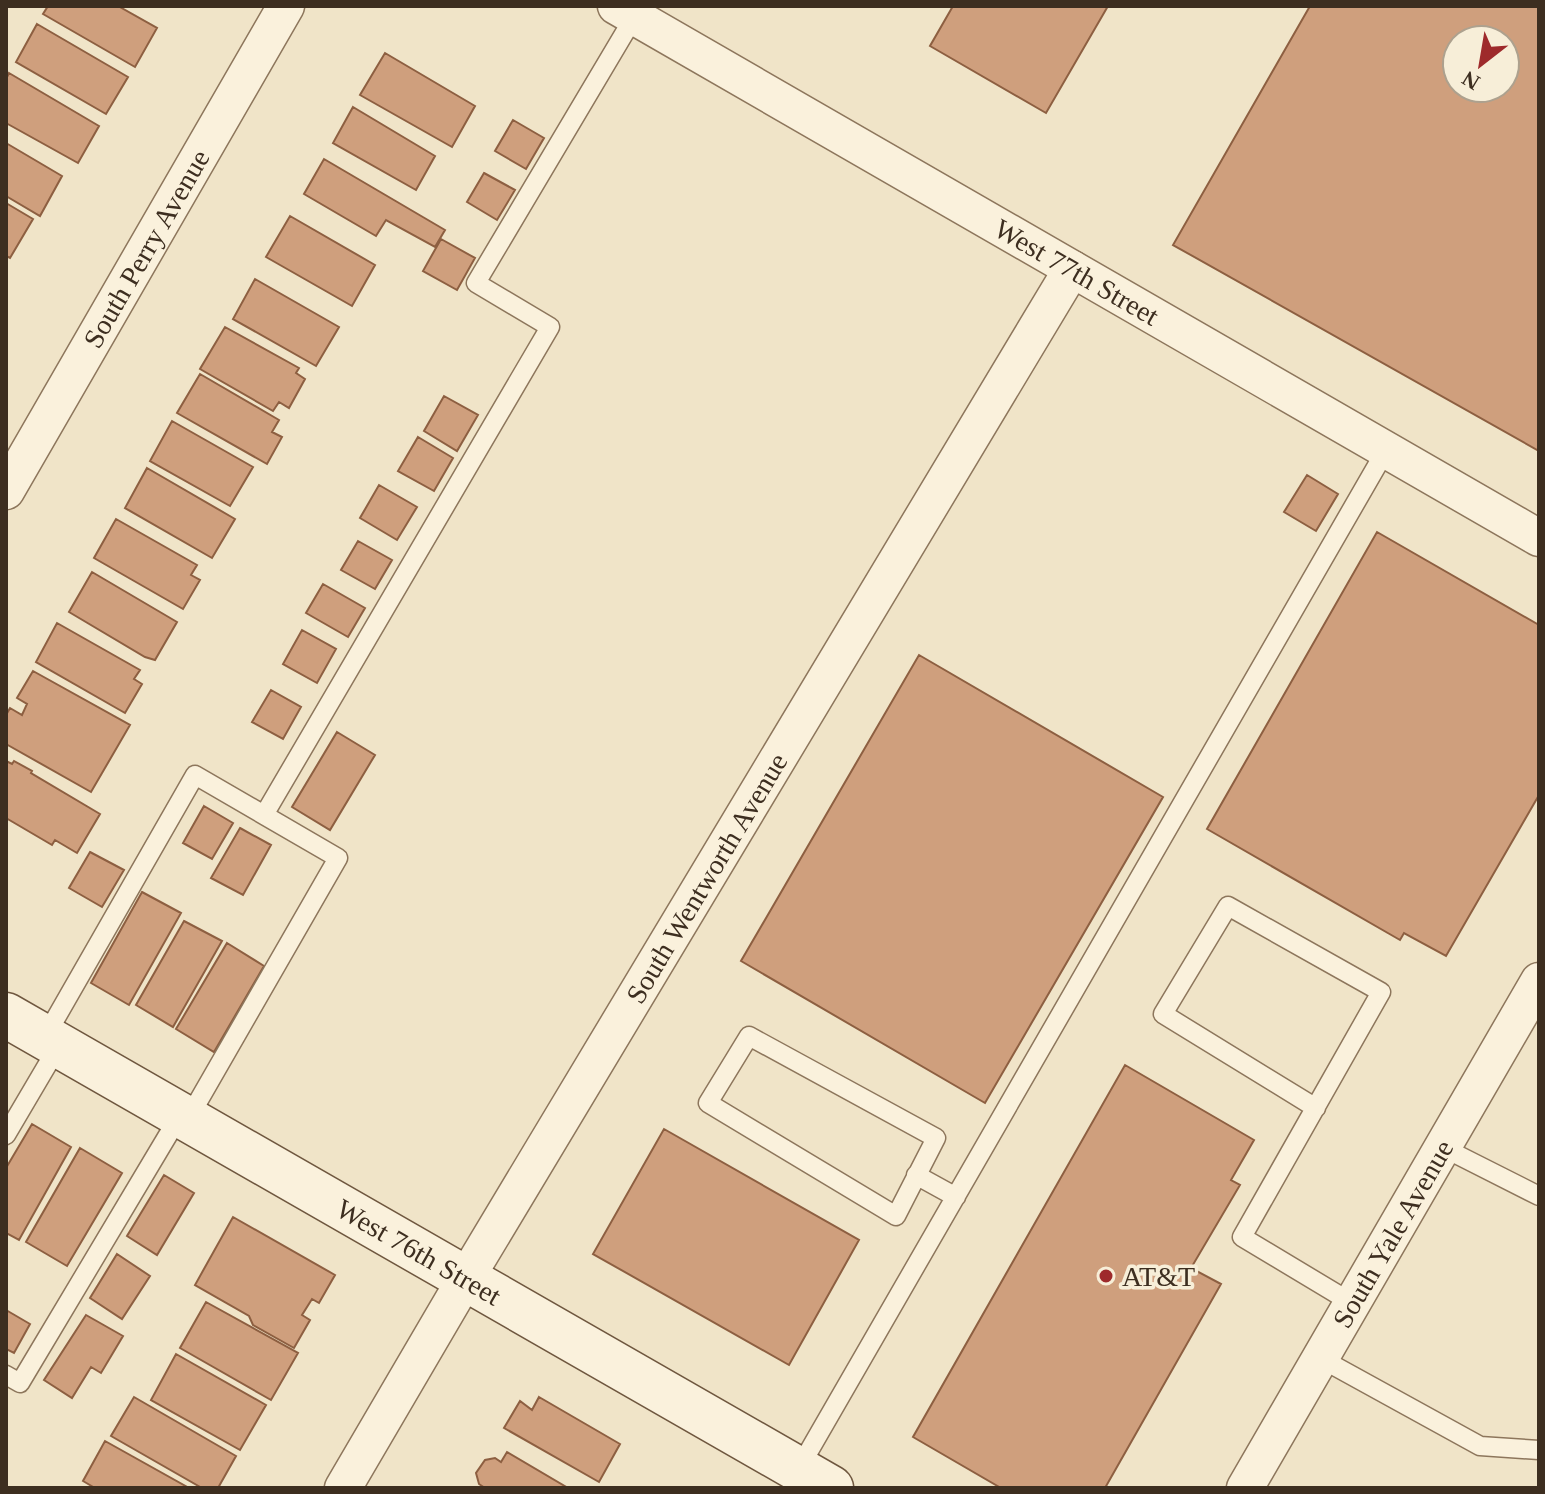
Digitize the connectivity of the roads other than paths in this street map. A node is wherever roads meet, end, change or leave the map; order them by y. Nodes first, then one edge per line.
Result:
1 (286, 6) edge
2 (625, 11) edge
3 (1072, 269) junction
4 (1386, 450) junction
5 (6, 491) edge
6 (1539, 538) edge
7 (264, 815) junction
8 (1539, 981) edge
9 (6, 1015) edge
10 (52, 1041) junction
11 (1316, 1108) junction
12 (184, 1117) junction
13 (6, 1135) edge
14 (1442, 1147) junction
15 (916, 1175) junction
16 (1539, 1196) edge
17 (956, 1197) junction
18 (466, 1278) junction
19 (1352, 1303) junction
20 (1320, 1358) junction
21 (6, 1375) edge
22 (1539, 1450) edge
23 (806, 1482) edge
24 (343, 1488) edge
25 (1245, 1488) edge

1 - 5 street, South Perry Avenue
2 - 3 street, West 77th Street
2 - 7 lane
3 - 4 street, West 77th Street
3 - 18 street, South Wentworth Avenue
4 - 6 street, West 77th Street
4 - 17 lane
7 - 10 lane
7 - 12 lane
8 - 14 street, South Yale Avenue
9 - 10 street, West 76th Street
10 - 12 street, West 76th Street
10 - 13 lane
11 - 11 lane
11 - 19 lane
12 - 18 street, West 76th Street
12 - 21 lane
14 - 16 lane
14 - 19 street, South Yale Avenue
15 - 15 lane
15 - 17 lane
17 - 23 lane
18 - 23 street, West 76th Street
18 - 24 street, South Wentworth Avenue
19 - 20 street, South Yale Avenue
20 - 22 lane
20 - 25 street, South Yale Avenue

